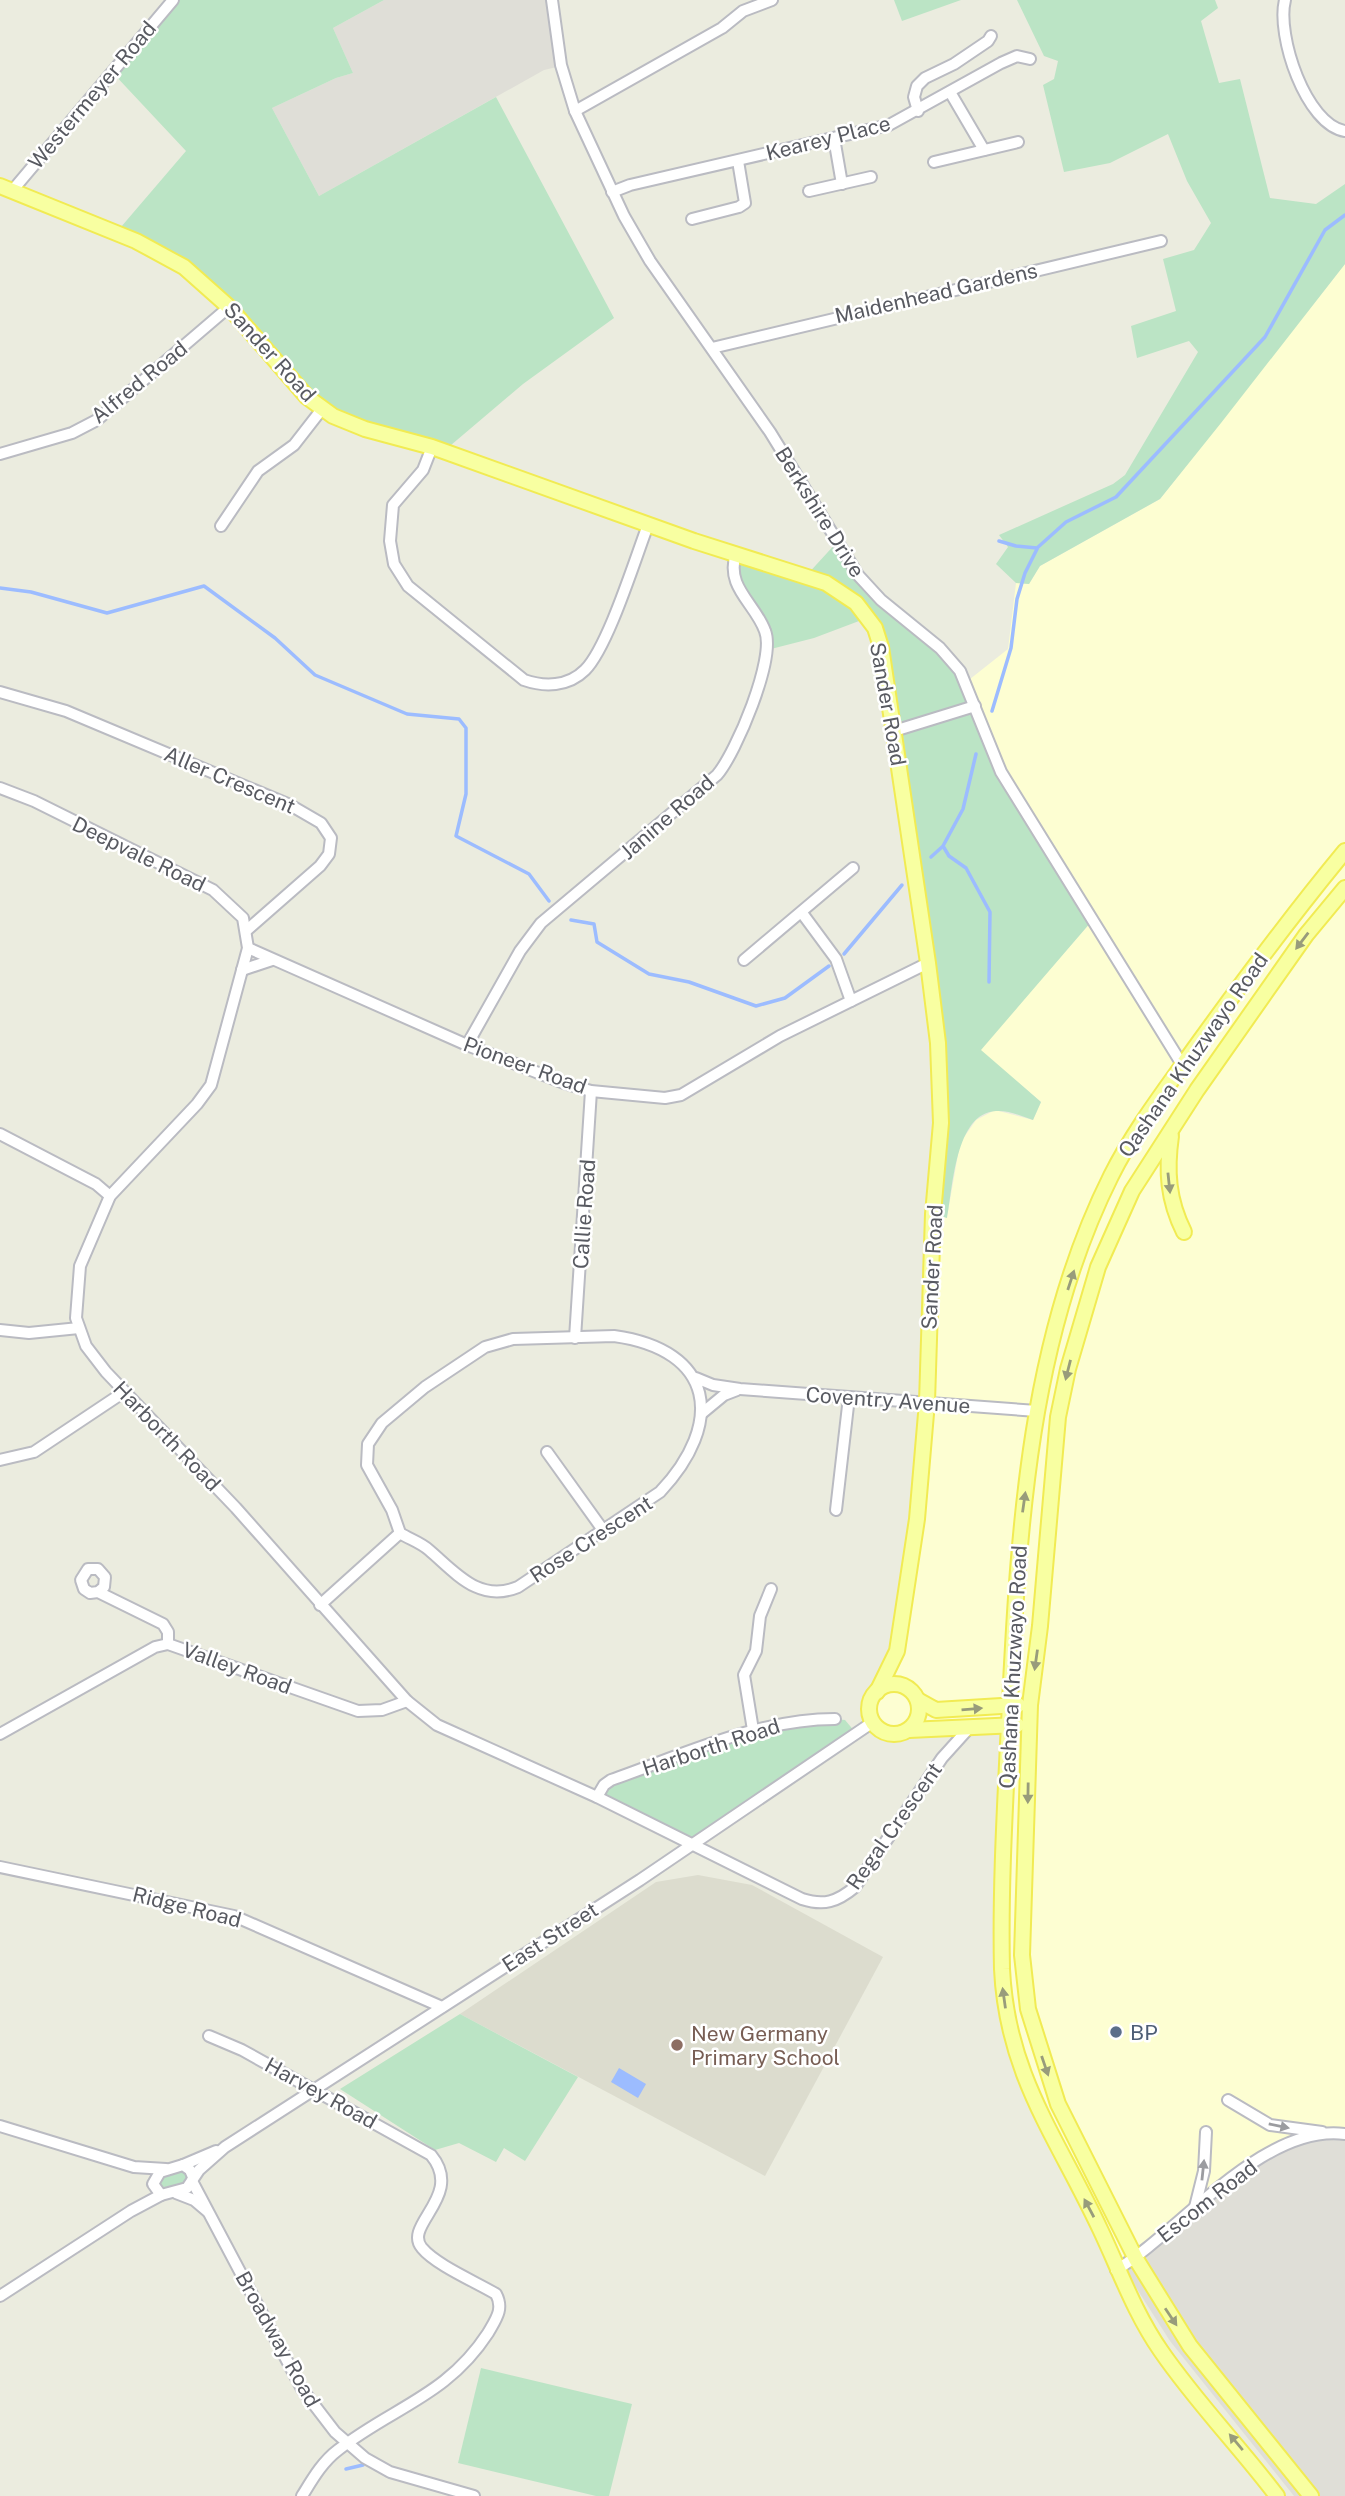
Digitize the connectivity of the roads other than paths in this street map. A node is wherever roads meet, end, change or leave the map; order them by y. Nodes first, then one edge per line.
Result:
1 (173, 0) edge
2 (552, 0) edge
3 (772, 0) edge
4 (1285, 0) edge
5 (990, 36) dead end
6 (1030, 59) dead end
7 (950, 92) junction
8 (575, 111) junction
9 (918, 111) junction
10 (1345, 131) edge
11 (834, 138) junction
12 (1018, 142) dead end
13 (984, 150) junction
14 (738, 161) junction
15 (934, 162) dead end
16 (871, 177) dead end
17 (842, 184) junction
18 (6, 188) edge
19 (810, 191) dead end
20 (612, 192) junction
21 (692, 219) dead end
22 (1161, 241) dead end
23 (229, 307) junction
24 (712, 348) junction
25 (322, 409) junction
26 (432, 447) junction
27 (0, 454) edge
28 (648, 525) junction
29 (221, 526) dead end
30 (736, 554) junction
31 (0, 692) edge
32 (975, 706) junction
33 (894, 732) junction
34 (0, 788) edge
35 (1345, 851) edge
36 (853, 868) dead end
37 (1345, 888) edge
38 (802, 913) junction
39 (247, 930) junction
40 (248, 948) junction
41 (272, 960) junction
42 (744, 960) dead end
43 (929, 963) junction
44 (242, 970) junction
45 (851, 1001) junction
46 (467, 1045) junction
47 (1182, 1066) junction
48 (591, 1091) junction
49 (1171, 1131) junction
50 (0, 1134) edge
51 (110, 1196) junction
52 (1184, 1232) dead end
53 (79, 1328) junction
54 (0, 1330) edge
55 (575, 1338) junction
56 (695, 1377) junction
57 (740, 1389) junction
58 (124, 1392) junction
59 (849, 1397) junction
60 (927, 1402) junction
61 (1037, 1411) junction
62 (701, 1414) junction
63 (547, 1452) dead end
64 (0, 1460) edge
65 (836, 1510) dead end
66 (603, 1530) junction
67 (400, 1533) junction
68 (771, 1589) dead end
69 (98, 1592) dead end
70 (320, 1605) junction
71 (168, 1644) junction
72 (897, 1651) junction
73 (907, 1688) junction
74 (877, 1692) junction
75 (918, 1700) junction
76 (407, 1701) junction
77 (1010, 1705) junction
78 (1030, 1705) junction
79 (835, 1719) dead end
80 (873, 1722) junction
81 (1029, 1724) junction
82 (1009, 1725) junction
83 (970, 1727) junction
84 (753, 1730) junction
85 (909, 1730) junction
86 (0, 1734) edge
87 (597, 1797) junction
88 (693, 1844) junction
89 (0, 1867) edge
90 (442, 2007) junction
91 (209, 2036) dead end
92 (314, 2090) junction
93 (1228, 2100) dead end
94 (0, 2126) edge
95 (1206, 2132) dead end
96 (1341, 2134) edge
97 (225, 2147) junction
98 (183, 2165) junction
99 (134, 2167) junction
100 (166, 2169) junction
101 (192, 2179) junction
102 (153, 2182) junction
103 (176, 2193) junction
104 (161, 2195) junction
105 (1195, 2207) junction
106 (131, 2211) junction
107 (212, 2216) junction
108 (1136, 2259) junction
109 (1116, 2270) junction
110 (0, 2296) edge
111 (348, 2443) junction
112 (302, 2496) edge
113 (474, 2496) edge
114 (1278, 2496) edge
115 (1311, 2496) edge

1 - 18 street, Westermeyer Road
2 - 8 street, Berkshire Drive
3 - 8 street
4 - 10 street
5 - 9 street
6 - 7 street, Kearey Place
7 - 9 street, Kearey Place
7 - 13 street
8 - 20 street, Berkshire Drive
9 - 11 street, Kearey Place
11 - 14 street, Kearey Place
11 - 17 street
12 - 13 street
13 - 15 street
14 - 20 street, Kearey Place
14 - 21 street
16 - 17 street
17 - 19 street
18 - 23 main road, Sander Road
20 - 24 street, Berkshire Drive
22 - 24 street, Maidenhead Gardens
23 - 25 main road, Sander Road
23 - 27 street, Alfred Road
24 - 32 street, Berkshire Drive
25 - 26 main road, Sander Road
25 - 29 street
26 - 28 main road, Sander Road
26 - 28 street
28 - 30 main road, Sander Road
30 - 33 main road, Sander Road
30 - 46 street, Janine Road
31 - 39 street, Aller Crescent
32 - 33 street
32 - 47 street, Berkshire Drive
33 - 43 main road, Sander Road
34 - 39 street, Deepvale Road
35 - 47 main road, Qashana Khuzwayo Road
36 - 38 street
37 -> 49 main road, Qashana Khuzwayo Road
38 - 42 street
38 - 45 street
39 - 40 street
40 - 41 street, Pioneer Road
40 - 44 street, Harborth Road
41 - 44 street
41 - 46 street, Pioneer Road
43 - 45 street, Pioneer Road
43 - 60 main road, Sander Road
44 - 51 street, Harborth Road
45 - 48 street, Pioneer Road
46 - 48 street, Pioneer Road
61 -> 47 main road, Qashana Khuzwayo Road
48 - 55 street, Callie Road
49 -> 52 main road
49 -> 78 main road, Qashana Khuzwayo Road
50 - 51 street
51 - 53 street, Harborth Road
53 - 54 street
53 - 58 street, Harborth Road
55 - 56 street
55 - 67 street
56 - 57 street, Coventry Avenue
56 - 62 street, Rose Crescent
57 - 59 street, Coventry Avenue
57 - 62 street
58 - 64 street
58 - 70 street, Harborth Road
59 - 60 street, Coventry Avenue
59 - 65 street
60 - 61 street, Coventry Avenue
60 - 72 main road, Sander Road
77 -> 61 main road, Qashana Khuzwayo Road
62 - 66 street, Rose Crescent
63 - 66 street
66 - 67 street, Rose Crescent
67 - 70 street
68 - 84 street
69 - 71 street
70 - 76 street, Harborth Road
71 - 76 street, Valley Road
71 - 86 street, Valley Road
72 - 73 main road, Sander Road
72 - 74 main road, Sander Road
73 - 74 main road
73 - 75 main road
74 - 80 main road
75 -> 77 main road
75 - 85 main road
76 - 87 street, Harborth Road
77 - 78 main road
77 - 82 main road, Qashana Khuzwayo Road
78 - 81 main road, Qashana Khuzwayo Road
79 - 84 street, Harborth Road
80 - 85 main road
80 - 88 street, East Street
81 - 82 main road
81 -> 108 main road, Qashana Khuzwayo Road
82 - 83 main road
109 -> 82 main road, Qashana Khuzwayo Road
83 - 85 main road
83 - 88 street, Regal Crescent
84 - 87 street, Harborth Road
87 - 88 street, Harborth Road
88 - 90 street, East Street
89 - 90 street, Ridge Road
90 - 92 street, East Street
91 - 92 street, Harvey Road
92 - 97 street, East Street
92 - 111 street, Harvey Road
93 -> 96 street
94 - 99 street
105 -> 95 street
96 - 105 street, Escom Road
97 - 98 street, East Street
97 - 101 street, East Street
98 - 100 street
98 - 101 street
99 - 100 street
99 - 102 street
100 - 102 street
101 - 103 street
101 - 107 street, Broadway Road
102 - 104 street
102 - 106 street
103 - 104 street
103 - 107 street, Broadway Road
104 - 106 street
105 - 108 street, Escom Road
106 - 110 street
107 - 111 street, Broadway Road
108 - 109 street, Escom Road
108 -> 115 main road, Qashana Khuzwayo Road
114 -> 109 main road, Qashana Khuzwayo Road
111 - 112 street
111 - 113 street, Broadway Road

